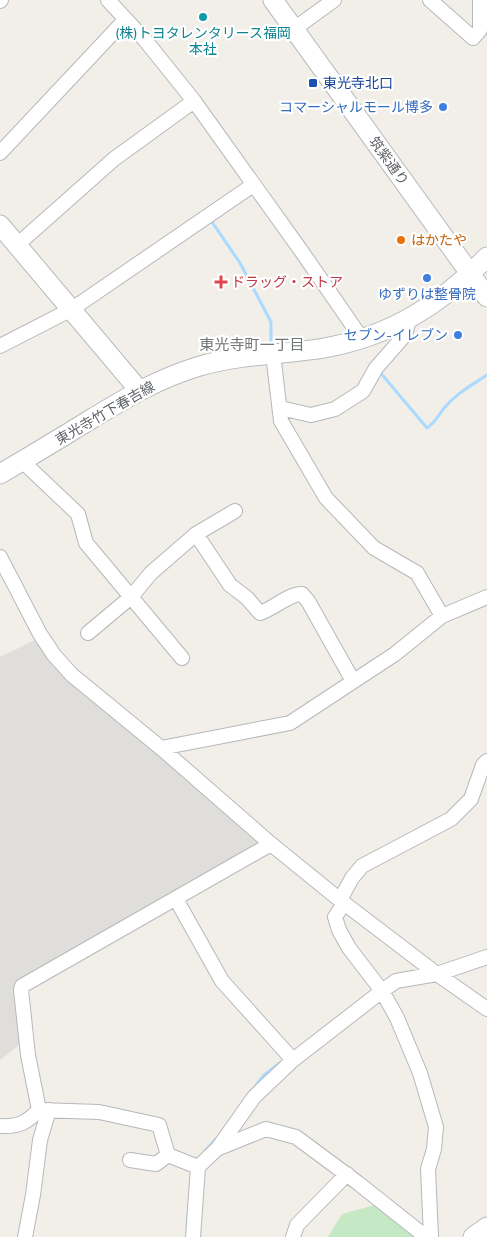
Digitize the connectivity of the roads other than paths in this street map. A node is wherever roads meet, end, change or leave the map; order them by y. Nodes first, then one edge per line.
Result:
1 (108, 0) edge
2 (273, 0) edge
3 (334, 0) edge
4 (430, 0) edge
5 (480, 0) edge
6 (125, 20) junction
7 (294, 29) junction
8 (194, 101) junction
9 (0, 153) edge
10 (253, 185) junction
11 (6, 236) edge
12 (487, 257) edge
13 (470, 274) junction
14 (487, 297) edge
15 (72, 309) junction
16 (409, 320) junction
17 (362, 339) junction
18 (0, 346) edge
19 (273, 354) junction
20 (139, 390) junction
21 (280, 408) junction
22 (22, 461) junction
23 (0, 474) edge
24 (235, 511) dead end
25 (196, 534) junction
26 (0, 557) edge
27 (131, 597) junction
28 (487, 597) edge
29 (442, 616) junction
30 (88, 633) dead end
31 (182, 658) dead end
32 (353, 681) junction
33 (161, 748) junction
34 (487, 761) edge
35 (270, 844) junction
36 (176, 899) junction
37 (342, 902) junction
38 (487, 957) edge
39 (437, 974) junction
40 (382, 991) junction
41 (487, 1009) edge
42 (293, 1060) junction
43 (44, 1110) junction
44 (0, 1126) edge
45 (218, 1148) junction
46 (168, 1155) junction
47 (130, 1160) dead end
48 (198, 1167) junction
49 (347, 1174) junction
50 (487, 1227) edge
51 (25, 1237) edge
52 (193, 1237) edge
53 (293, 1237) edge
54 (426, 1237) edge
55 (431, 1237) edge
56 (473, 1237) edge

1 - 6 street
2 - 7 street, 筑紫通り
3 - 7 street
4 - 5 street
6 - 8 street
6 - 9 street
7 - 13 street, 筑紫通り
8 - 10 street
8 - 11 street
10 - 15 street
10 - 17 street
11 - 15 street
12 - 13 street, 東光寺竹下春吉線
13 - 14 street, 筑紫通り
13 - 16 street, 東光寺竹下春吉線
15 - 18 street
15 - 20 street
16 - 17 street, 東光寺竹下春吉線
16 - 21 street
17 - 19 street, 東光寺竹下春吉線
19 - 20 street, 東光寺竹下春吉線
19 - 21 street
20 - 22 street, 東光寺竹下春吉線
21 - 29 street
22 - 23 street, 東光寺竹下春吉線
22 - 27 street
24 - 25 street
25 - 27 street
25 - 32 street
26 - 33 street
27 - 30 street
27 - 31 street
28 - 29 street
29 - 32 street
32 - 33 street
33 - 35 street
34 - 37 street
35 - 36 street
35 - 37 street
36 - 42 street
36 - 43 street
37 - 39 street
37 - 40 street
38 - 39 street
39 - 40 street
39 - 41 street
40 - 42 street
40 - 55 street
42 - 45 street
43 - 44 street
43 - 46 street
43 - 51 street
45 - 48 street
45 - 49 street
46 - 47 street
46 - 48 street
48 - 52 street
49 - 53 street
49 - 54 street
50 - 56 street

